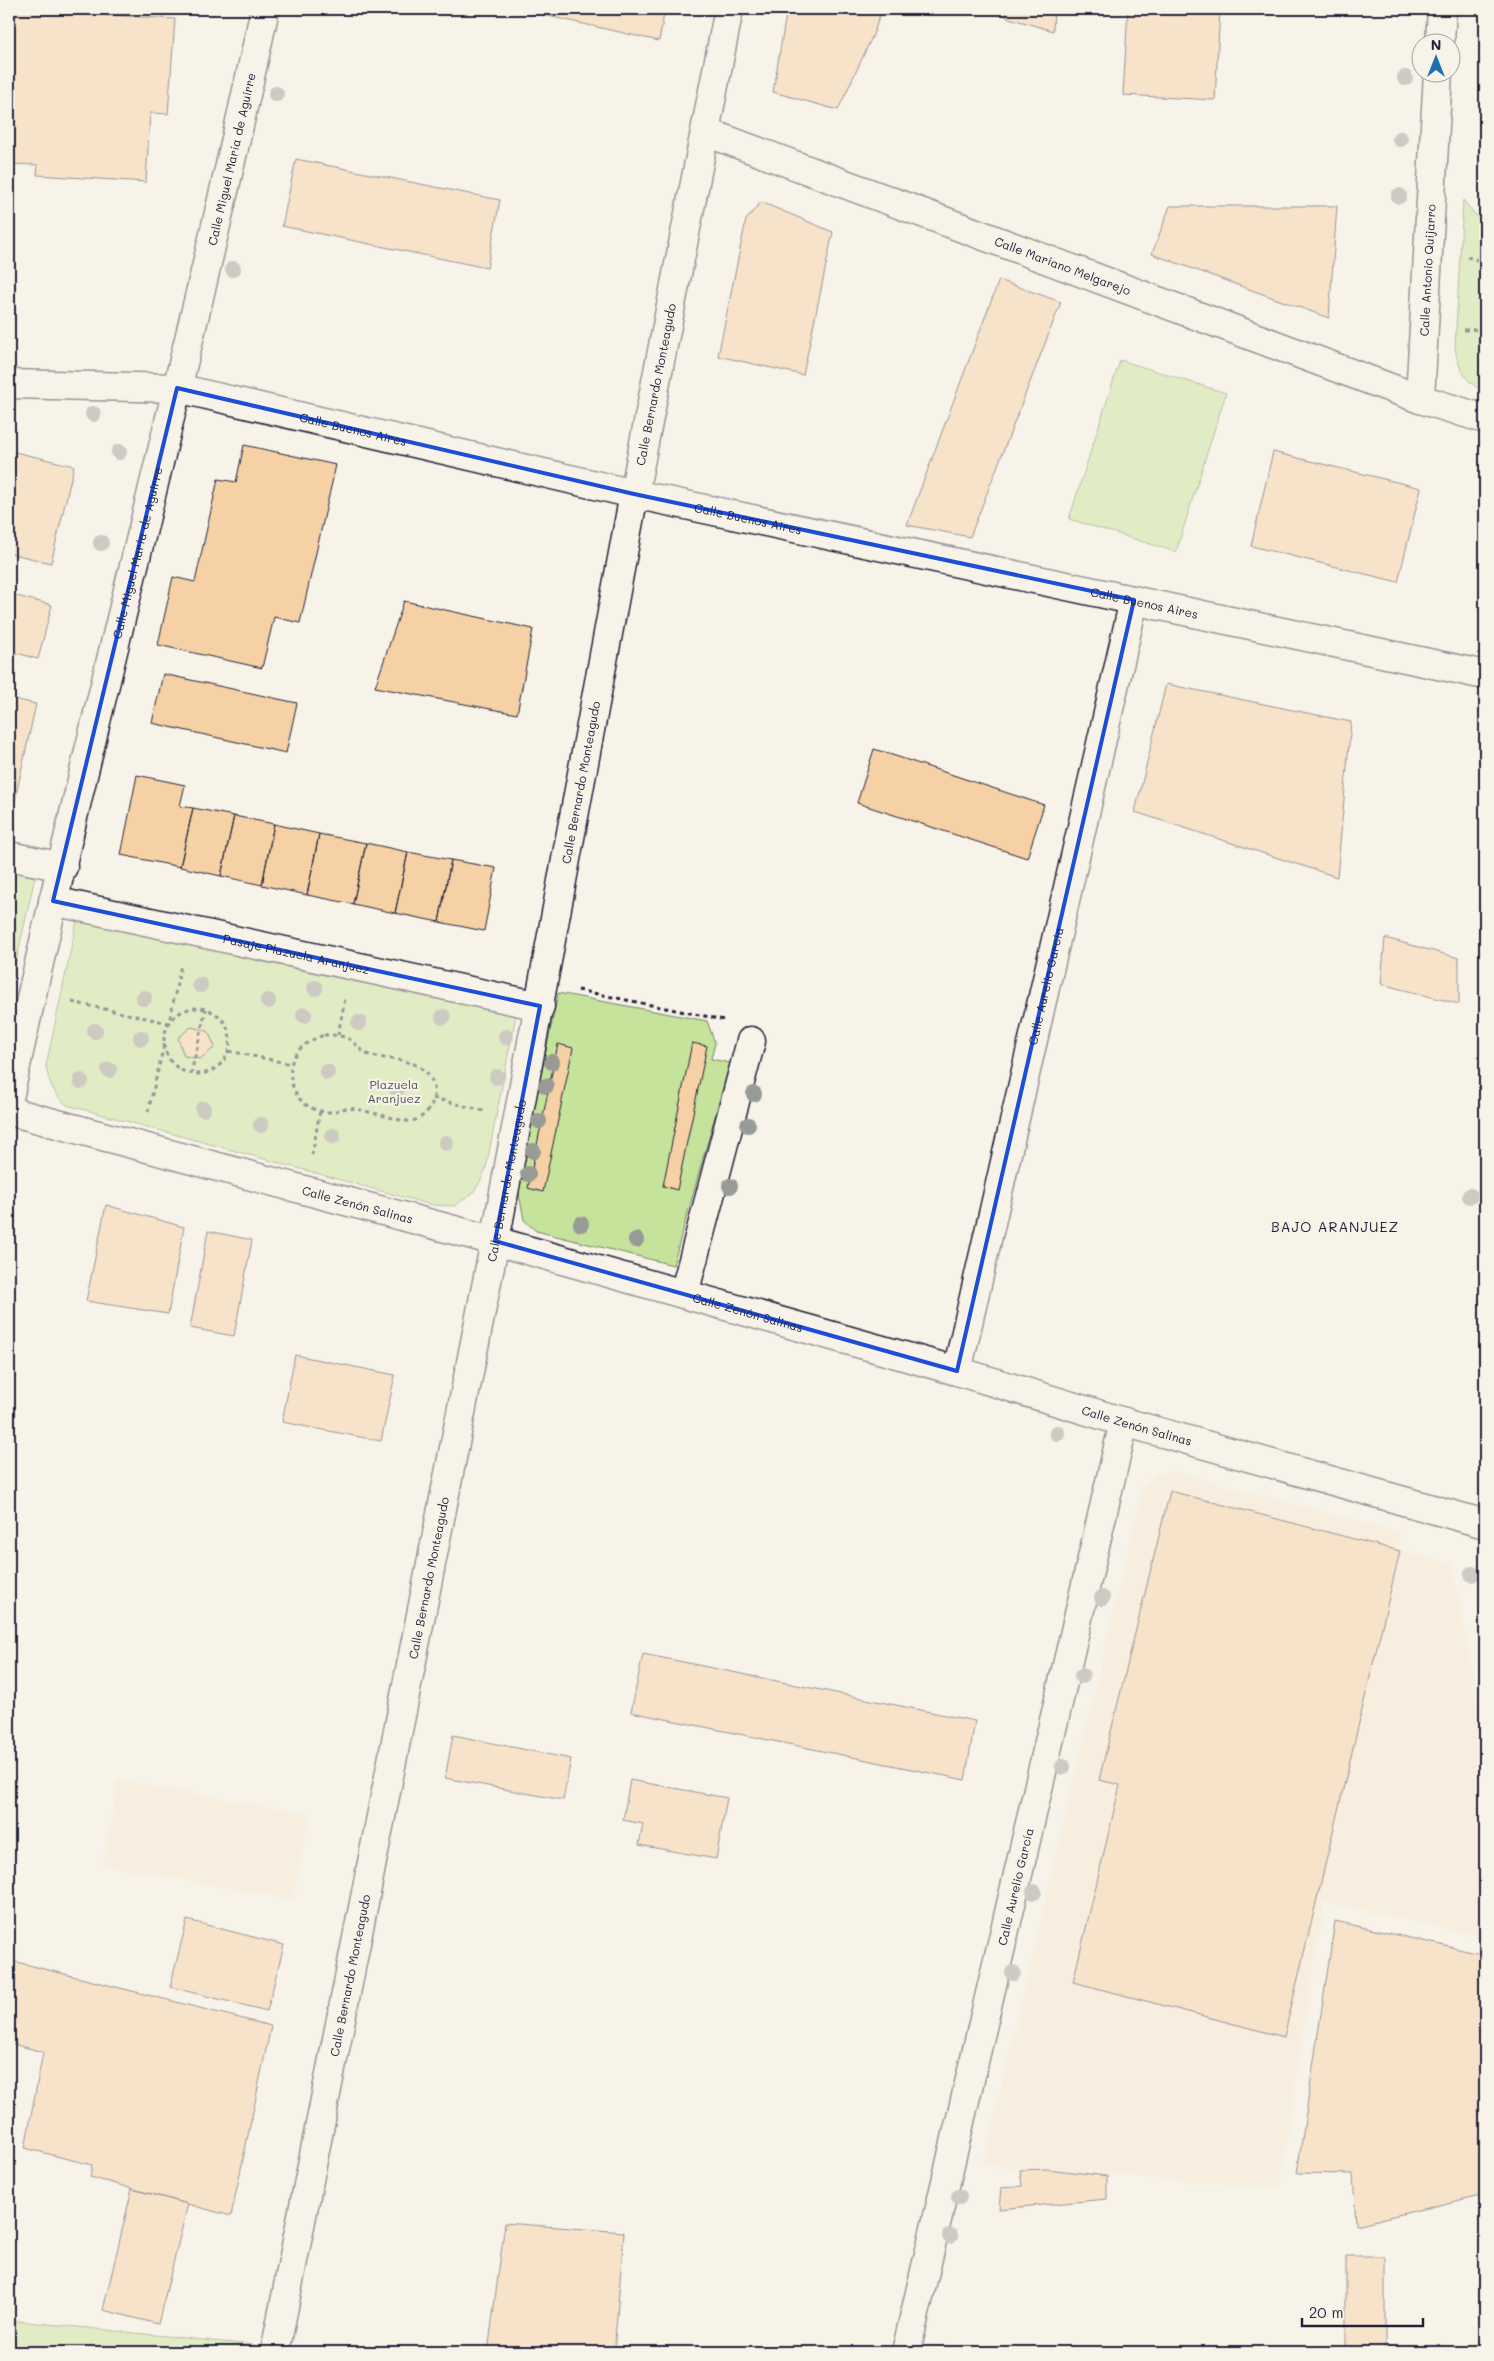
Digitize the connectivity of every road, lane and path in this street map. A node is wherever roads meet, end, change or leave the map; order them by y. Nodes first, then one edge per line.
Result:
1 (266, 9) edge
2 (729, 9) edge
3 (1442, 9) edge
4 (1441, 32) edge
5 (1437, 82) edge
6 (706, 132) junction
7 (1467, 256) dead end
8 (1485, 262) edge
9 (1485, 329) edge
10 (1464, 330) dead end
11 (9, 384) edge
12 (177, 388) junction
13 (1420, 399) junction
14 (1485, 419) edge
15 (634, 494) junction
16 (1134, 600) junction
17 (1485, 675) edge
18 (9, 856) edge
19 (63, 866) junction
20 (53, 901) junction
21 (182, 958) dead end
22 (346, 993) dead end
23 (542, 994) junction
24 (72, 1002) dead end
25 (206, 1009) junction
26 (169, 1023) junction
27 (338, 1035) junction
28 (751, 1041) joint
29 (164, 1044) junction
30 (229, 1051) junction
31 (291, 1064) junction
32 (191, 1074) junction
33 (9, 1098) edge
34 (433, 1098) junction
35 (9, 1111) edge
36 (320, 1111) junction
37 (484, 1111) dead end
38 (147, 1119) dead end
39 (311, 1162) dead end
40 (495, 1241) junction
41 (684, 1294) junction
42 (957, 1371) junction
43 (1124, 1422) junction
44 (1485, 1524) edge
45 (275, 2352) edge
46 (906, 2352) edge

1 - 12 street, Calle Miguel María de Aguirre
2 - 6 street, Calle Bernardo Monteagudo
3 - 4 street
5 - 13 street, Calle Antonio Quijarro
6 - 13 street, Calle Mariano Melgarejo
6 - 15 street, Calle Bernardo Monteagudo
7 - 8 path
9 - 10 path
11 - 12 street, Calle Buenos Aires
12 - 15 street, Calle Buenos Aires
12 - 19 street, Calle Miguel María de Aguirre
13 - 14 street
15 - 16 street, Calle Buenos Aires
15 - 23 street, Calle Bernardo Monteagudo
16 - 17 street, Calle Buenos Aires
16 - 42 street, Calle Aurelio García
18 - 19 street
19 - 20 street, Calle Miguel María de Aguirre
20 - 23 street, Pasaje Plazuela Aranjuez
20 - 33 street, Calle Miguel María de Aguirre
21 - 26 path
22 - 27 path
23 - 28 path
23 - 40 street, Calle Bernardo Monteagudo
24 - 26 path
25 - 26 path
25 - 30 path
25 - 32 path
26 - 29 path
27 - 31 path
27 - 34 path
28 - 41 street
29 - 32 path
29 - 38 path
30 - 31 path
30 - 32 path
31 - 36 path
34 - 36 path
34 - 37 path
35 - 40 street, Calle Zenón Salinas
36 - 39 path
40 - 41 street, Calle Zenón Salinas
40 - 45 street, Calle Bernardo Monteagudo
41 - 42 street, Calle Zenón Salinas
42 - 43 street, Calle Zenón Salinas
43 - 44 street, Calle Zenón Salinas
43 - 46 street, Calle Aurelio García

